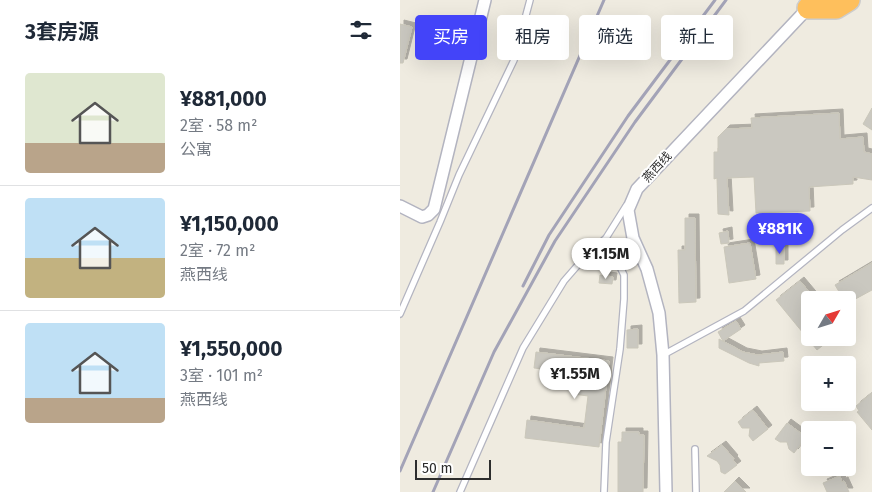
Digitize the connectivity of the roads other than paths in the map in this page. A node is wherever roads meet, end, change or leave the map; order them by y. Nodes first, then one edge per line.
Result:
1 (485, 0) edge
2 (530, 0) edge
3 (831, 0) edge
4 (849, 0) edge
5 (808, 8) junction
6 (636, 189) junction
7 (400, 206) edge
8 (872, 208) edge
9 (428, 215) junction
10 (440, 222) junction
11 (606, 238) junction
12 (400, 314) edge
13 (663, 355) junction
14 (695, 449) dead end
15 (460, 492) edge
16 (604, 492) edge
17 (666, 492) edge
18 (696, 492) edge

1 - 9 street
2 - 10 lane
3 - 5 highway
4 - 5 highway
5 - 6 street, 燕西线
6 - 11 lane
6 - 13 street, 燕西线
7 - 9 street
8 - 13 lane
9 - 10 lane
10 - 12 lane
11 - 15 lane
11 - 16 lane
13 - 17 street, 燕西线
14 - 18 lane

